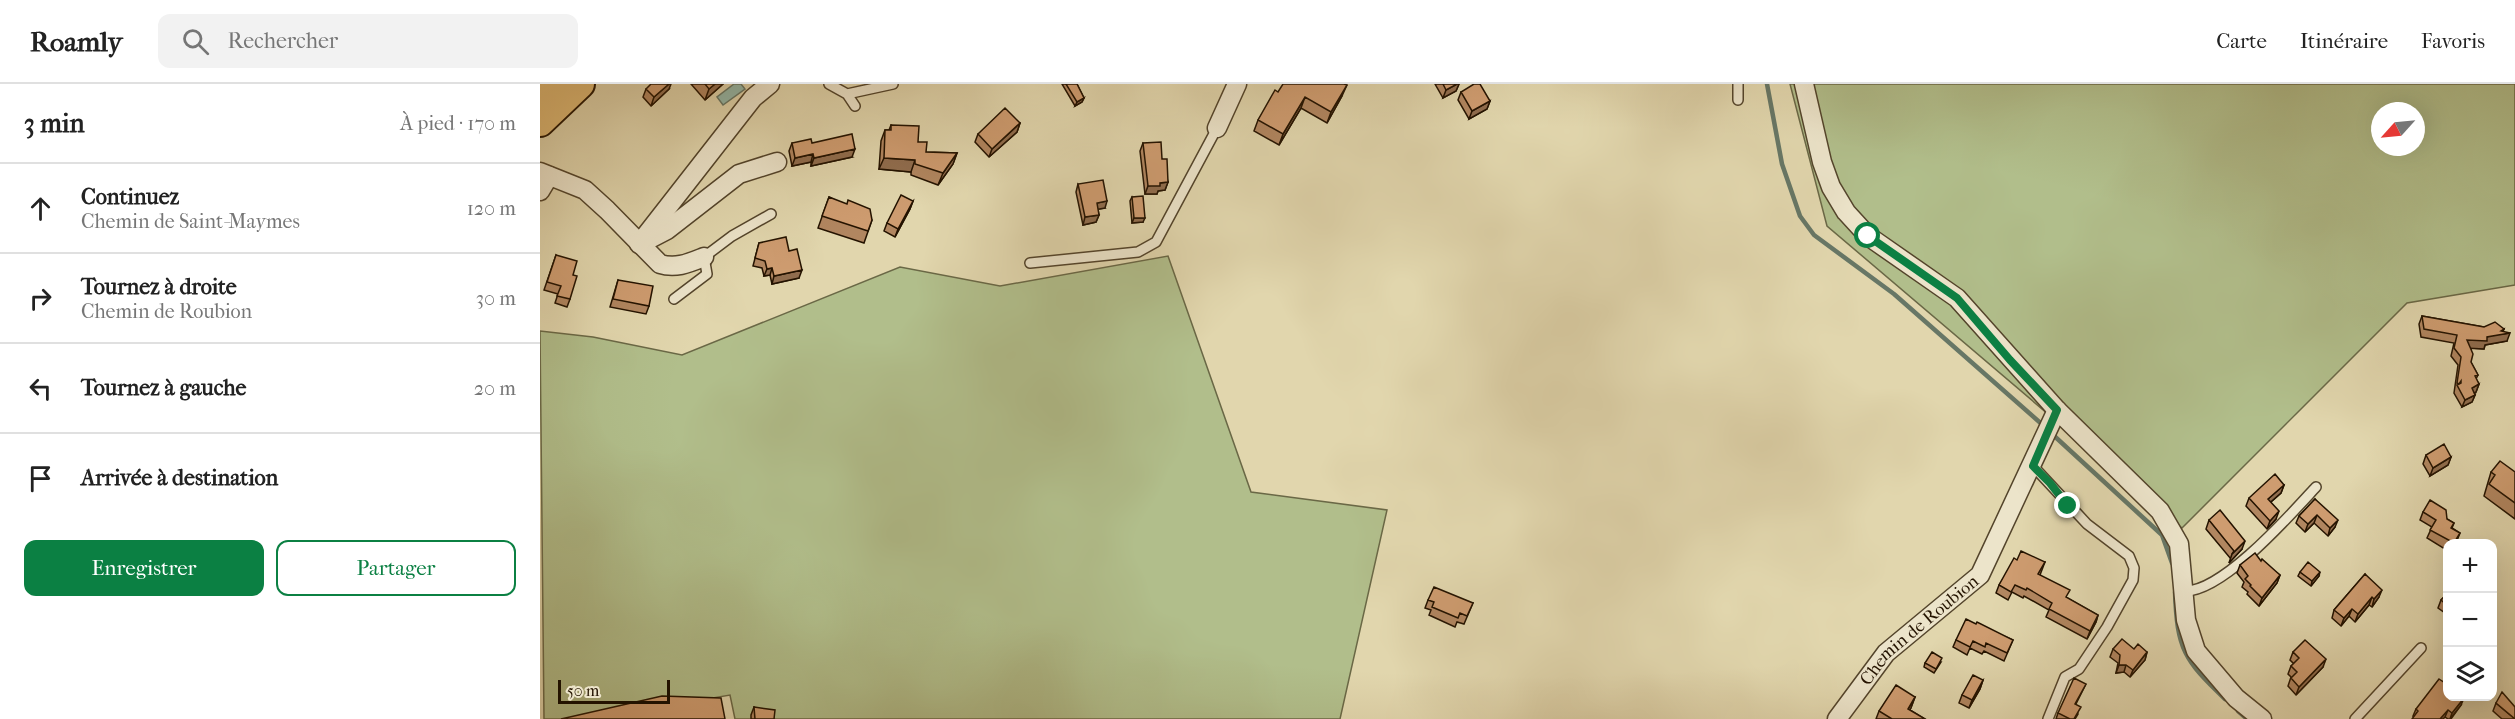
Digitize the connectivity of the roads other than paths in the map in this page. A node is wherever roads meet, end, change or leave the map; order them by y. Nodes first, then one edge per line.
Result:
1 (546, 84) edge
2 (580, 84) edge
3 (770, 84) edge
4 (829, 84) edge
5 (892, 84) edge
6 (1237, 84) edge
7 (1738, 84) edge
8 (1804, 84) edge
9 (540, 90) edge
10 (847, 94) junction
11 (1738, 100) dead end
12 (855, 106) dead end
13 (540, 122) edge
14 (1217, 128) joint
15 (777, 162) dead end
16 (543, 180) edge
17 (771, 214) dead end
18 (639, 244) junction
19 (704, 257) junction
20 (1030, 263) dead end
21 (674, 299) dead end
22 (2054, 417) junction
23 (2033, 466) junction
24 (2316, 487) dead end
25 (2184, 591) junction
26 (2421, 648) dead end
27 (1837, 719) edge
28 (2048, 719) edge
29 (2262, 719) edge
30 (2355, 719) edge

1 - 9 main road
2 - 13 main road
3 - 18 street
4 - 10 lane
5 - 10 lane
6 - 14 street
7 - 11 lane
8 - 22 street
10 - 12 lane
14 - 20 lane
15 - 18 street
16 - 18 street
17 - 19 lane
18 - 19 street
19 - 21 lane
22 - 23 street, Chemin de Roubion
22 - 25 street
23 - 27 street, Chemin de Roubion
23 - 28 lane
24 - 25 lane
25 - 29 street
26 - 30 lane

